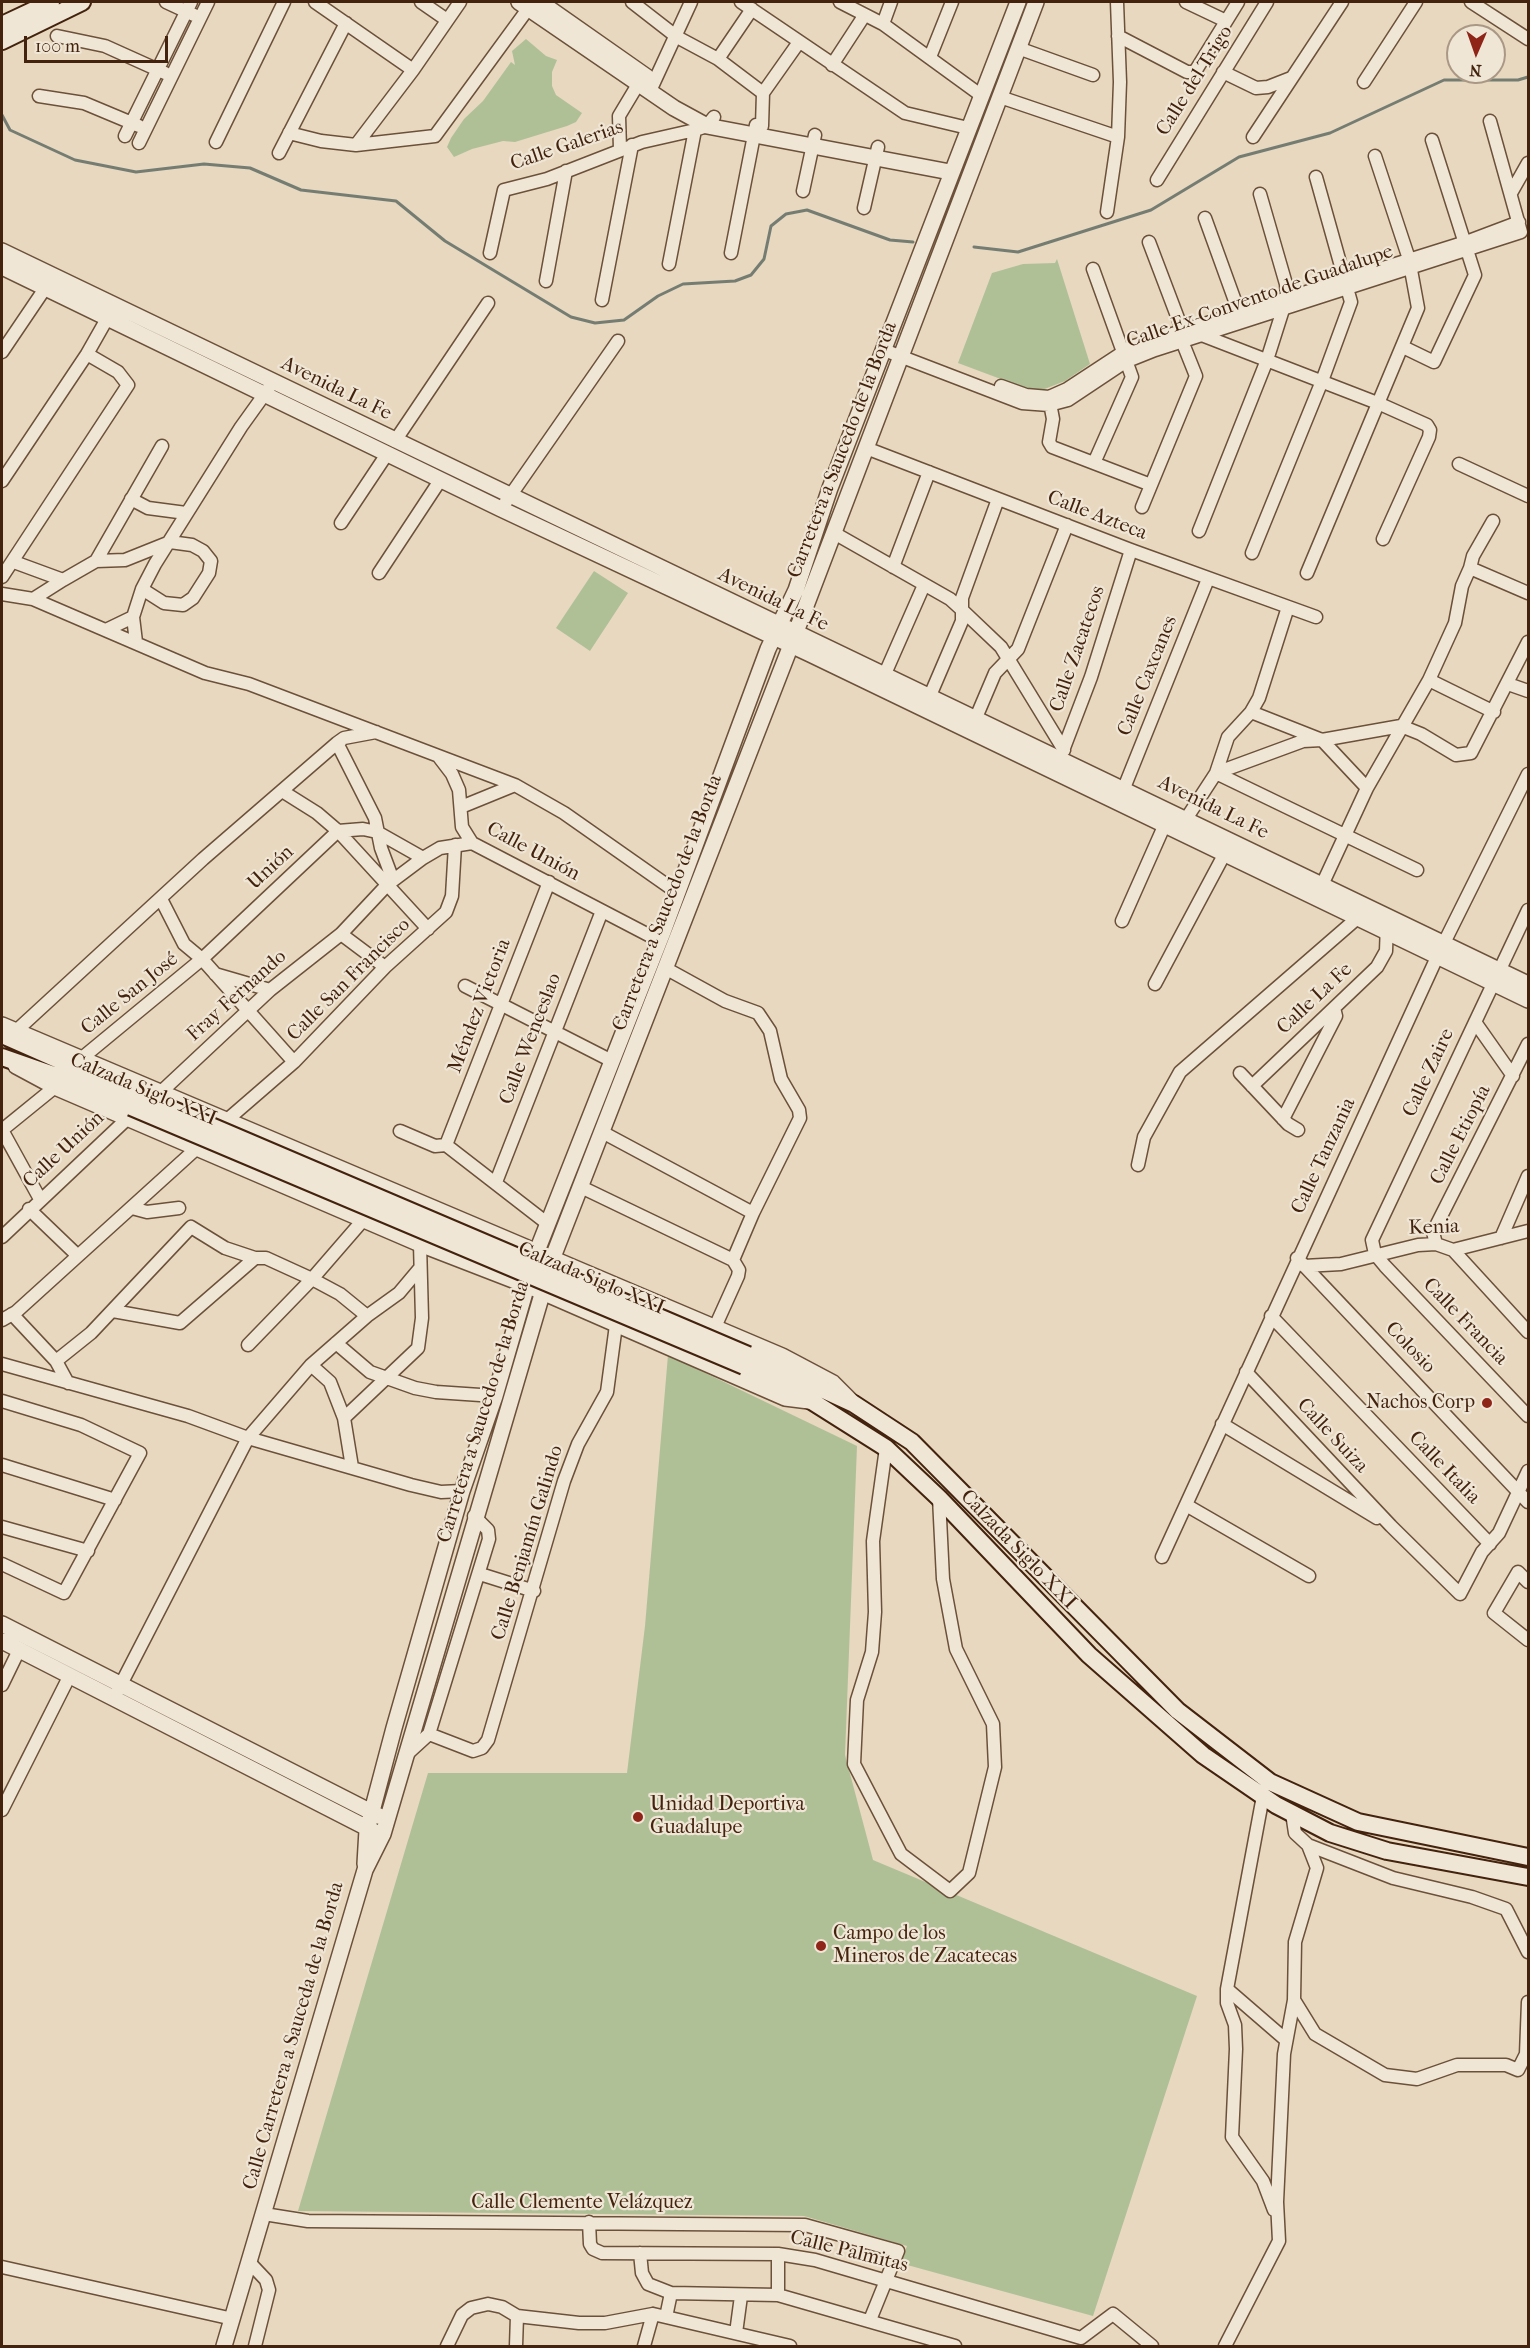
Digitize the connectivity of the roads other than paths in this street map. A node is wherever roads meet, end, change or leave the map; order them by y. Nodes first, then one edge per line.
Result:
1 (51, 2) edge
2 (82, 2) edge
3 (166, 2) edge
4 (208, 2) edge
5 (284, 2) edge
6 (315, 2) edge
7 (421, 2) edge
8 (460, 2) edge
9 (632, 2) edge
10 (691, 2) edge
11 (840, 2) edge
12 (891, 2) edge
13 (952, 2) edge
14 (1018, 2) edge
15 (1036, 2) edge
16 (1117, 2) edge
17 (1186, 2) edge
18 (1238, 2) edge
19 (1267, 2) edge
20 (1342, 2) edge
21 (1416, 2) edge
22 (1471, 2) edge
23 (531, 3) edge
24 (747, 5) edge
25 (189, 6) edge
26 (864, 15) junction
27 (200, 18) junction
28 (447, 20) junction
29 (1226, 21) junction
30 (346, 23) junction
31 (883, 24) junction
32 (2, 25) edge
33 (57, 36) dead end
34 (1118, 36) junction
35 (677, 37) junction
36 (1528, 39) edge
37 (2, 41) edge
38 (799, 42) junction
39 (1018, 48) junction
40 (930, 57) junction
41 (718, 59) junction
42 (832, 65) junction
43 (158, 70) junction
44 (413, 70) junction
45 (1223, 72) junction
46 (1093, 75) dead end
47 (171, 76) junction
48 (1292, 77) junction
49 (1364, 82) dead end
50 (647, 83) junction
51 (763, 93) junction
52 (39, 96) dead end
53 (982, 96) junction
54 (1000, 97) junction
55 (701, 121) junction
56 (1490, 121) dead end
57 (132, 122) junction
58 (757, 128) junction
59 (968, 128) junction
60 (146, 129) junction
61 (289, 133) junction
62 (125, 136) dead end
63 (1118, 137) junction
64 (1253, 137) dead end
65 (813, 140) junction
66 (1432, 140) dead end
67 (216, 142) dead end
68 (139, 143) dead end
69 (356, 145) junction
70 (626, 147) junction
71 (877, 152) junction
72 (279, 153) dead end
73 (1376, 156) dead end
74 (1528, 163) edge
75 (952, 167) junction
76 (566, 171) junction
77 (1316, 177) dead end
78 (1157, 180) dead end
79 (804, 191) dead end
80 (1511, 193) junction
81 (1260, 194) dead end
82 (864, 207) dead end
83 (1107, 212) dead end
84 (1205, 218) dead end
85 (1149, 242) dead end
86 (1467, 246) junction
87 (2, 251) edge
88 (490, 253) dead end
89 (730, 253) dead end
90 (1410, 263) junction
91 (669, 264) dead end
92 (2, 267) edge
93 (1093, 269) dead end
94 (54, 275) junction
95 (546, 281) dead end
96 (1346, 283) junction
97 (45, 288) junction
98 (602, 300) dead end
99 (1285, 302) junction
100 (488, 303) dead end
101 (108, 317) junction
102 (1237, 318) junction
103 (1184, 332) junction
104 (1201, 335) junction
105 (618, 341) dead end
106 (885, 346) junction
107 (1403, 347) junction
108 (2, 352) edge
109 (903, 352) junction
110 (87, 354) junction
111 (1124, 358) junction
112 (1267, 360) junction
113 (1322, 381) junction
114 (269, 388) junction
115 (1049, 401) junction
116 (1380, 404) junction
117 (162, 446) dead end
118 (391, 447) junction
119 (866, 448) junction
120 (1094, 463) junction
121 (1459, 464) dead end
122 (929, 472) junction
123 (441, 479) junction
124 (2, 481) edge
125 (1150, 485) junction
126 (1528, 496) edge
127 (130, 499) junction
128 (998, 499) junction
129 (505, 503) junction
130 (1142, 507) dead end
131 (186, 513) junction
132 (1493, 521) dead end
133 (342, 523) dead end
134 (1067, 525) junction
135 (1199, 531) dead end
136 (834, 532) junction
137 (1383, 539) dead end
138 (170, 542) junction
139 (1131, 550) junction
140 (1252, 553) dead end
141 (96, 561) junction
142 (14, 562) junction
143 (893, 567) junction
144 (1470, 568) junction
145 (379, 573) dead end
146 (1307, 573) dead end
147 (2, 577) edge
148 (1208, 579) junction
149 (63, 580) junction
150 (924, 585) junction
151 (142, 589) junction
152 (1528, 593) edge
153 (2, 594) edge
154 (33, 599) junction
155 (1288, 607) junction
156 (961, 609) junction
157 (133, 617) junction
158 (1316, 617) dead end
159 (106, 630) junction
160 (776, 631) junction
161 (793, 639) junction
162 (136, 642) junction
163 (1528, 642) edge
164 (1008, 661) junction
165 (884, 676) junction
166 (1429, 680) junction
167 (1508, 684) junction
168 (1528, 691) edge
169 (929, 698) junction
170 (1251, 712) junction
171 (1494, 712) junction
172 (975, 720) junction
173 (1401, 726) junction
174 (376, 732) junction
175 (1322, 740) junction
176 (337, 743) junction
177 (438, 756) junction
178 (1056, 759) junction
179 (1216, 774) junction
180 (1528, 774) edge
181 (515, 785) junction
182 (1124, 788) junction
183 (1367, 788) junction
184 (282, 792) junction
185 (461, 807) junction
186 (1186, 819) junction
187 (1165, 824) junction
188 (339, 831) junction
189 (377, 832) junction
190 (1346, 833) junction
191 (472, 843) junction
192 (455, 846) junction
193 (1225, 853) junction
194 (423, 858) junction
195 (1417, 870) dead end
196 (390, 882) junction
197 (549, 882) junction
198 (1322, 885) junction
199 (678, 894) junction
200 (160, 899) junction
201 (1371, 909) junction
202 (1528, 910) edge
203 (602, 911) junction
204 (1356, 918) junction
205 (1122, 921) dead end
206 (1387, 925) junction
207 (428, 929) junction
208 (341, 934) junction
209 (1523, 935) edge
210 (660, 941) junction
211 (1441, 949) junction
212 (202, 959) junction
213 (386, 967) junction
214 (664, 968) junction
215 (215, 974) junction
216 (1497, 976) junction
217 (1155, 984) dead end
218 (1528, 984) edge
219 (465, 986) dead end
220 (270, 990) junction
221 (1528, 1000) edge
222 (502, 1004) junction
223 (1334, 1008) junction
224 (246, 1011) junction
225 (1475, 1022) junction
226 (6, 1030) edge
227 (554, 1032) junction
228 (1528, 1044) edge
229 (4, 1058) edge
230 (82, 1058) junction
231 (612, 1061) junction
232 (294, 1062) junction
233 (1240, 1073) dead end
234 (1513, 1076) junction
235 (1252, 1086) junction
236 (55, 1087) junction
237 (161, 1092) junction
238 (132, 1106) junction
239 (1283, 1119) junction
240 (227, 1120) junction
241 (2, 1130) edge
242 (1298, 1130) dead end
243 (400, 1131) dead end
244 (602, 1132) junction
245 (446, 1145) junction
246 (197, 1148) junction
247 (1137, 1165) dead end
248 (1528, 1176) edge
249 (496, 1182) junction
250 (581, 1187) junction
251 (40, 1198) junction
252 (132, 1208) junction
253 (179, 1208) dead end
254 (29, 1209) junction
255 (753, 1212) junction
256 (364, 1219) junction
257 (548, 1224) junction
258 (1528, 1231) edge
259 (2, 1237) edge
260 (507, 1238) junction
261 (1501, 1238) junction
262 (420, 1244) junction
263 (1436, 1244) junction
264 (1453, 1250) junction
265 (537, 1251) junction
266 (1375, 1254) junction
267 (77, 1255) junction
268 (255, 1258) junction
269 (733, 1260) junction
270 (1301, 1262) junction
271 (554, 1266) junction
272 (420, 1268) junction
273 (498, 1273) junction
274 (600, 1277) junction
275 (312, 1279) junction
276 (526, 1285) junction
277 (543, 1292) junction
278 (581, 1308) junction
279 (113, 1311) junction
280 (367, 1316) junction
281 (1271, 1316) junction
282 (7, 1317) edge
283 (616, 1325) junction
284 (715, 1327) junction
285 (1528, 1332) edge
286 (336, 1342) junction
287 (248, 1345) dead end
288 (746, 1360) junction
289 (56, 1361) junction
290 (2, 1364) edge
291 (311, 1365) junction
292 (1246, 1372) junction
293 (386, 1377) junction
294 (68, 1383) junction
295 (495, 1396) junction
296 (2, 1401) edge
297 (809, 1401) junction
298 (854, 1404) junction
299 (1528, 1416) edge
300 (344, 1418) junction
301 (1222, 1424) junction
302 (248, 1438) junction
303 (886, 1448) junction
304 (2, 1465) edge
305 (352, 1467) junction
306 (1528, 1471) edge
307 (462, 1491) junction
308 (1519, 1491) junction
309 (939, 1498) junction
310 (115, 1500) junction
311 (1528, 1502) edge
312 (1186, 1505) junction
313 (474, 1516) junction
314 (1390, 1526) junction
315 (2, 1527) edge
316 (1490, 1544) junction
317 (88, 1551) junction
318 (1162, 1557) dead end
319 (2, 1564) edge
320 (480, 1574) junction
321 (1309, 1576) dead end
322 (1528, 1582) edge
323 (534, 1592) junction
324 (2, 1624) edge
325 (1528, 1640) edge
326 (2, 1641) edge
327 (19, 1650) junction
328 (70, 1675) junction
329 (2, 1685) edge
330 (117, 1692) junction
331 (429, 1734) junction
332 (406, 1755) junction
333 (1263, 1797) junction
334 (2, 1810) edge
335 (1292, 1813) junction
336 (371, 1814) junction
337 (387, 1818) junction
338 (367, 1830) junction
339 (383, 1834) junction
340 (1308, 1845) junction
341 (1528, 1857) edge
342 (365, 1870) junction
343 (1528, 1877) edge
344 (1528, 1952) edge
345 (1227, 1989) junction
346 (1294, 2000) junction
347 (1528, 2002) edge
348 (1286, 2040) junction
349 (264, 2214) junction
350 (589, 2222) junction
351 (1279, 2241) junction
352 (640, 2253) junction
353 (778, 2254) junction
354 (249, 2262) junction
355 (2, 2267) edge
356 (886, 2280) junction
357 (671, 2293) junction
358 (778, 2295) junction
359 (741, 2296) junction
360 (653, 2314) junction
361 (517, 2316) junction
362 (666, 2317) junction
363 (232, 2319) junction
364 (870, 2320) junction
365 (736, 2333) junction
366 (1082, 2342) edge
367 (772, 2344) edge
368 (227, 2346) edge
369 (255, 2346) edge
370 (447, 2346) edge
371 (516, 2346) edge
372 (644, 2346) edge
373 (790, 2346) edge
374 (955, 2346) edge
375 (1152, 2346) edge
376 (1225, 2346) edge

1 - 32 main road
2 - 37 main road
3 - 25 street
4 - 27 street
5 - 67 street
6 - 30 street
7 - 28 street
8 - 28 street
9 - 35 street
10 - 35 street
11 - 26 street
12 - 31 street
13 - 40 street
14 - 53 street, Carretera a Saucedo de la Borda
15 - 39 street, Carretera a Saucedo de la Borda
16 - 34 street
17 - 29 street
18 - 29 street
19 - 45 street, Calle del Trigo
20 - 48 street
21 - 49 street
22 - 36 street
23 - 50 street
23 - 69 street
24 - 38 street
24 - 41 street
25 - 27 street
25 - 43 street
26 - 31 street
26 - 42 street
27 - 47 street
28 - 44 street
29 - 34 street
30 - 44 street
30 - 61 street
31 - 40 street
33 - 43 street
34 - 63 street
35 - 41 street
35 - 50 street
38 - 42 street
38 - 51 street
39 - 46 street
39 - 54 street, Carretera a Saucedo de la Borda
40 - 53 street
41 - 51 street
42 - 59 street
43 - 47 street
43 - 57 street
44 - 69 street
45 - 48 street
45 - 78 street, Calle del Trigo
47 - 60 street
48 - 64 street
50 - 55 street
50 - 70 street
51 - 58 street
52 - 57 street
53 - 59 street, Carretera a Saucedo de la Borda
54 - 63 street
54 - 109 street, Carretera a Saucedo de la Borda
55 - 58 street, Calle Galerias
55 - 70 street, Calle Galerias
55 - 91 street
56 - 80 street
57 - 60 street
57 - 62 street
58 - 65 street, Calle Galerias
58 - 89 street
59 - 75 street, Carretera a Saucedo de la Borda
60 - 68 street
61 - 69 street
61 - 72 street
63 - 83 street
65 - 71 street, Calle Galerias
65 - 79 street
66 - 86 street
70 - 76 street, Calle Galerias
70 - 98 street
71 - 75 street, Calle Galerias
71 - 82 street
73 - 90 street
74 - 80 street
75 - 106 street, Carretera a Saucedo de la Borda
76 - 88 street, Calle Galerias
76 - 95 street
77 - 96 street
80 - 86 street, Calle Ex-Convento de Guadalupe
81 - 99 street
84 - 102 street
85 - 103 street
86 - 90 street, Calle Ex-Convento de Guadalupe
86 - 107 street
87 - 94 street, Avenida La Fe
90 - 96 street, Calle Ex-Convento de Guadalupe
90 - 107 street
92 - 97 street, Avenida La Fe
93 - 111 street
94 - 97 street
94 - 114 street, Avenida La Fe
96 - 99 street, Calle Ex-Convento de Guadalupe
96 - 113 street
97 - 101 street, Avenida La Fe
97 - 108 street
99 - 102 street, Calle Ex-Convento de Guadalupe
99 - 112 street
100 - 118 street
101 - 110 street
101 - 114 street, Avenida La Fe
102 - 103 street, Calle Ex-Convento de Guadalupe
102 - 104 street, Calle Ex-Convento de Guadalupe
103 - 104 street
103 - 111 street, Calle Ex-Convento de Guadalupe
103 - 125 street
104 - 112 street
105 - 129 street
106 - 109 street
106 - 160 street, Carretera a Saucedo de la Borda
107 - 116 street
109 - 115 street
109 - 119 street, Carretera a Saucedo de la Borda
110 - 124 street
110 - 142 street
111 - 115 street, Calle Ex-Convento de Guadalupe
111 - 120 street
112 - 113 street
112 - 135 street
113 - 116 street
113 - 140 street
114 - 118 street, Avenida La Fe
114 - 131 street
115 - 120 street
116 - 137 street
116 - 146 street
117 - 127 street
118 - 123 street, Avenida La Fe
118 - 129 street, Avenida La Fe
118 - 133 street
119 - 122 street, Calle Azteca
119 - 136 street, Carretera a Saucedo de la Borda
120 - 125 street
121 - 126 street
122 - 128 street, Calle Azteca
122 - 143 street
123 - 129 street, Avenida La Fe
123 - 145 street
125 - 130 street
127 - 131 street
127 - 141 street
128 - 134 street, Calle Azteca
128 - 156 street
129 - 160 street, Avenida La Fe
131 - 138 street
132 - 144 street
134 - 139 street, Calle Azteca
134 - 164 street
136 - 143 street
136 - 161 street, Carretera a Saucedo de la Borda
138 - 141 street
138 - 151 street
138 - 151 street
139 - 148 street, Calle Azteca
139 - 178 street, Calle Zacatecos
141 - 149 street
142 - 147 street
142 - 149 street
143 - 150 street
144 - 152 street
144 - 166 street
148 - 155 street, Calle Azteca
148 - 182 street, Calle Caxcanes
149 - 154 street
150 - 156 street
150 - 165 street
151 - 157 street
153 - 154 street
154 - 159 street
155 - 158 street, Calle Azteca
155 - 170 street
156 - 164 street
156 - 169 street
157 - 159 street
157 - 162 street
159 - 162 street
160 - 161 street, Avenida La Fe
160 - 199 street, Carretera a Saucedo de la Borda
161 - 165 street, Avenida La Fe
161 - 178 street, Avenida La Fe
161 - 214 street, Carretera a Saucedo de la Borda
162 - 174 street
163 - 167 street
164 - 172 street
164 - 178 street
165 - 169 street, Avenida La Fe
166 - 171 street
166 - 173 street
167 - 168 street
167 - 171 street
169 - 172 street, Avenida La Fe
170 - 175 street
170 - 179 street
171 - 173 street
172 - 178 street, Avenida La Fe
173 - 175 street
173 - 183 street
174 - 176 street
174 - 177 street
175 - 179 street
175 - 183 street
176 - 184 street
176 - 189 street
177 - 181 street
177 - 185 street, Calle Unión
178 - 182 street, Avenida La Fe
178 - 187 street, Avenida La Fe
179 - 186 street
179 - 190 street
180 - 211 street, Calle Tanzania
181 - 185 street
181 - 199 street
182 - 186 street, Avenida La Fe
183 - 190 street
184 - 188 street
184 - 200 street
185 - 191 street, Calle Unión
186 - 198 street, Avenida La Fe
187 - 193 street, Avenida La Fe
187 - 205 street
188 - 189 street
188 - 196 street
188 - 212 street, Unión
189 - 194 street
189 - 196 street
190 - 195 street
190 - 198 street
191 - 192 street, Fray Fernando
191 - 197 street, Calle Unión
192 - 194 street, Fray Fernando
192 - 207 street, Calle San Francisco
193 - 204 street, Avenida La Fe
193 - 217 street
194 - 196 street, Fray Fernando
196 - 207 street
196 - 208 street, Fray Fernando
197 - 203 street, Calle Unión
197 - 222 street, Méndez Victoria
198 - 201 street, Avenida La Fe
199 - 210 street, Carretera a Saucedo de la Borda
200 - 212 street
200 - 226 street
201 - 204 street
201 - 206 street, Avenida La Fe
202 - 209 street, Calle Zaire
203 - 210 street, Calle Unión
203 - 227 street, Calle Wenceslao
204 - 206 street, Avenida La Fe
204 - 247 street
206 - 211 street, Avenida La Fe
206 - 223 street, Calle La Fe
207 - 213 street, Calle San Francisco
208 - 213 street
208 - 220 street, Fray Fernando
209 - 216 street, Calle Zaire
210 - 231 street, Carretera a Saucedo de la Borda
211 - 216 street, Avenida La Fe
211 - 270 street, Calle Tanzania
212 - 215 street
212 - 230 street, Calle San José
213 - 232 street, Calle San Francisco
214 - 244 street, Carretera a Saucedo de la Borda
214 - 255 street
215 - 220 street
215 - 224 street
216 - 218 street, Avenida La Fe
216 - 221 street, Avenida La Fe
216 - 225 street, Calle Zaire
219 - 222 street
220 - 224 street, Fray Fernando
222 - 227 street
222 - 245 street, Méndez Victoria
223 - 235 street, Calle La Fe
223 - 239 street
224 - 232 street
224 - 237 street, Fray Fernando
225 - 234 street
225 - 266 street, Calle Zaire
226 - 230 street, Calzada Siglo XXI
226 - 238 main road, Calzada Siglo XXI
227 - 231 street
227 - 249 street, Calle Wenceslao
228 - 234 street, Calle Etiopía
229 - 236 street
229 - 238 main road, Calzada Siglo XXI
230 - 237 street, Calzada Siglo XXI
231 - 257 street, Carretera a Saucedo de la Borda
232 - 240 street, Calle San Francisco
233 - 235 street
234 - 263 street, Calle Etiopía
235 - 239 street
236 - 238 street
236 - 241 street
237 - 240 street, Calzada Siglo XXI
238 - 246 street
238 - 251 street, Calle Unión
238 - 271 main road, Calzada Siglo XXI, bridge
238 - 288 main road, Calzada Siglo XXI, bridge
239 - 242 street
240 - 260 street, Calzada Siglo XXI
241 - 251 street
243 - 245 street
244 - 250 street, Carretera a Saucedo de la Borda
244 - 255 street
245 - 249 street
246 - 252 street
246 - 256 street
248 - 261 street
249 - 257 street
250 - 269 street
250 - 271 street, Carretera a Saucedo de la Borda
251 - 254 street, Calle Unión
252 - 253 street
252 - 267 street
254 - 259 street, Calle Unión
254 - 267 street
255 - 269 street
256 - 262 street
256 - 275 street
257 - 265 street, Carretera a Saucedo de la Borda
258 - 261 street, Kenia
260 - 265 street, Calzada Siglo XXI
260 - 273 street
261 - 264 street, Kenia
262 - 272 street
262 - 273 street
263 - 264 street, Kenia
263 - 266 street, Kenia
264 - 285 street
265 - 271 street, Calzada Siglo XXI
265 - 276 street, Carretera a Saucedo de la Borda
266 - 270 street, Kenia
266 - 299 street, Calle Francia
267 - 282 street
268 - 275 street
268 - 279 street
268 - 279 street
269 - 284 street
270 - 281 street, Calle Tanzania
270 - 308 street, Colosio
271 - 274 street, Calzada Siglo XXI
271 - 277 street, Carretera a Saucedo de la Borda
271 - 288 main road, bridge
272 - 280 street
272 - 293 street
273 - 276 street
274 - 278 street
274 - 284 street, Calzada Siglo XXI
275 - 280 street
275 - 287 street
276 - 277 street
276 - 295 street, Carretera a Saucedo de la Borda
277 - 278 street
277 - 313 street, Carretera a Saucedo de la Borda
278 - 283 street
279 - 289 street
280 - 286 street
281 - 292 street, Calle Tanzania
281 - 316 street, Calle Italia
282 - 289 street
283 - 297 street
283 - 323 street, Calle Benjamín Galindo
284 - 298 street, Calzada Siglo XXI
286 - 291 street
286 - 293 street
288 - 297 main road, Calzada Siglo XXI
288 - 298 main road, Calzada Siglo XXI
289 - 294 street
290 - 294 street
291 - 300 street
291 - 302 street
292 - 301 street, Calle Tanzania
292 - 314 street, Calle Suiza
293 - 295 street
293 - 300 street
294 - 302 street
295 - 307 street, Carretera a Saucedo de la Borda
296 - 310 street
297 - 303 main road, Calzada Siglo XXI
298 - 341 main road, Calzada Siglo XXI
300 - 305 street
301 - 312 street, Calle Tanzania
301 - 314 street, Calle Suiza
302 - 305 street
302 - 330 street
303 - 309 main road, Calzada Siglo XXI
303 - 309 street
304 - 310 street
305 - 307 street
306 - 308 street
307 - 336 street, Carretera a Saucedo de la Borda
308 - 311 street, Colosio
308 - 316 street
309 - 333 main road, Calzada Siglo XXI
310 - 317 street
312 - 318 street, Calle Tanzania
312 - 321 street
313 - 320 street
313 - 332 street, Carretera a Saucedo de la Borda
314 - 316 street, Calle Suiza
315 - 317 street
317 - 319 street
320 - 323 street
320 - 331 street
322 - 325 street
323 - 331 street, Calle Benjamín Galindo
324 - 330 street
326 - 327 street
327 - 328 street
327 - 329 street
328 - 330 street
328 - 334 street
330 - 336 street
330 - 338 street
331 - 332 street
332 - 337 street, Carretera a Saucedo de la Borda
333 - 335 main road, Calzada Siglo XXI
333 - 345 street
335 - 340 street
335 - 343 main road, Calzada Siglo XXI
336 - 337 street
336 - 338 street, Carretera a Saucedo de la Borda
337 - 339 street, Carretera a Saucedo de la Borda
338 - 339 street
338 - 342 street, Carretera a Saucedo de la Borda
339 - 342 street, Carretera a Saucedo de la Borda
340 - 344 street
340 - 346 street
342 - 349 street, Calle Carretera a Sauceda de la Borda
345 - 348 street
345 - 351 street
346 - 347 street
346 - 348 street
348 - 351 street
349 - 350 street, Calle Clemente Velázquez
349 - 354 street, Calle Carretera a Sauceda de la Borda
350 - 352 street, Calle Palmitas
350 - 356 street, Calle Clemente Velázquez
351 - 376 street
352 - 353 street, Calle Palmitas
352 - 357 street
353 - 356 street, Calle Palmitas
353 - 358 street
354 - 363 street, Calle Carretera a Sauceda de la Borda
354 - 369 street
355 - 363 street
356 - 364 street
356 - 366 street, Calle Palmitas
357 - 359 street
357 - 362 street
358 - 359 street
358 - 364 street
359 - 365 street
360 - 361 street
360 - 362 street
360 - 372 street
361 - 370 street
361 - 371 street
362 - 365 street
363 - 368 street, Calle Carretera a Sauceda de la Borda
364 - 374 street
365 - 367 street
366 - 375 street
367 - 373 street

